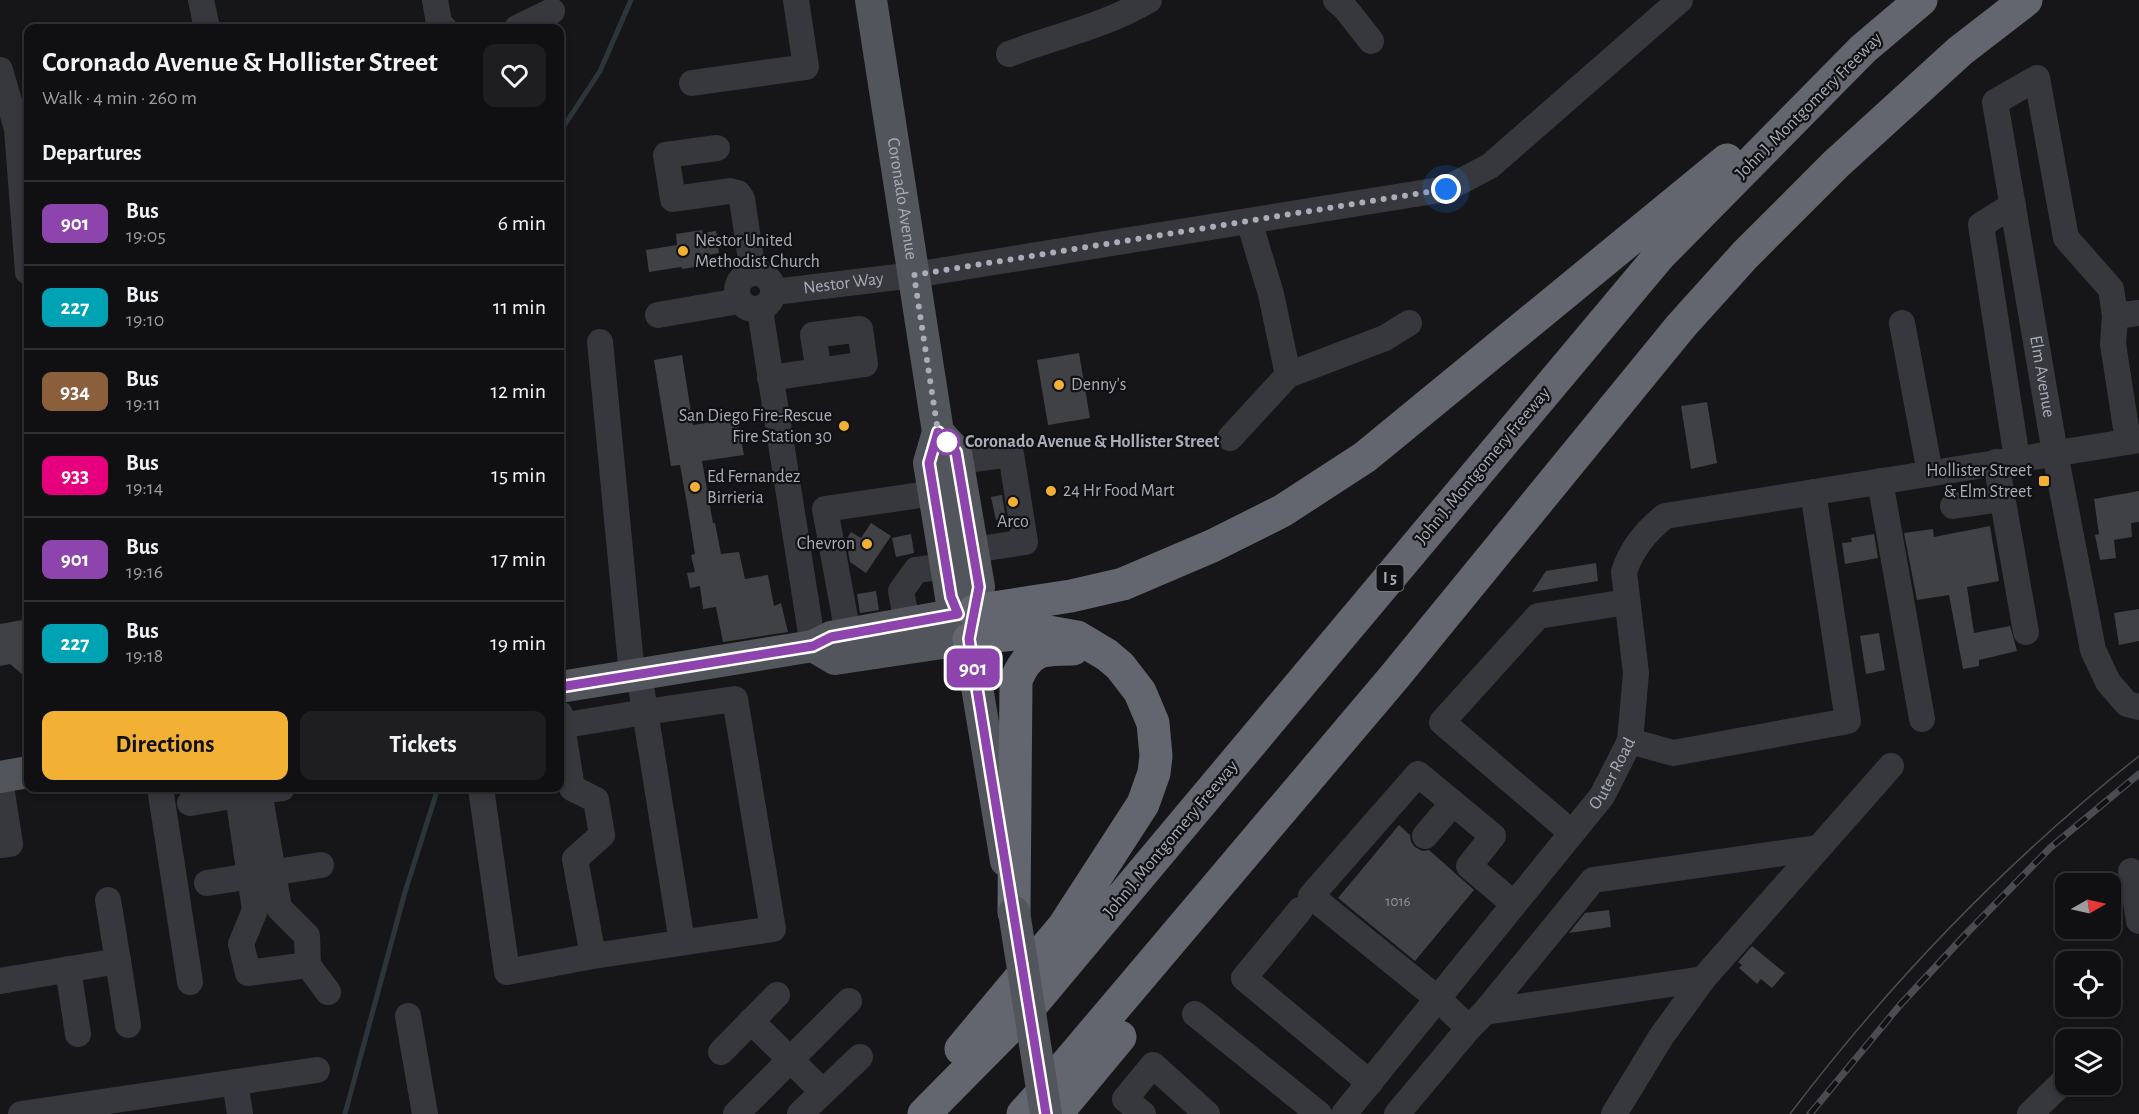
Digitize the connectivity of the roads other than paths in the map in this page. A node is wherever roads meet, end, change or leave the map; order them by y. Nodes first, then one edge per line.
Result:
1 (201, 0) edge
2 (435, 0) edge
3 (796, 0) edge
4 (871, 0) edge
5 (1149, 0) edge
6 (1336, 0) edge
7 (1680, 0) edge
8 (1921, 0) edge
9 (2025, 1) edge
10 (552, 11) dead end
11 (206, 24) edge
12 (440, 24) edge
13 (525, 24) edge
14 (1371, 41) dead end
15 (1863, 49) junction
16 (1009, 54) dead end
17 (0, 70) edge
18 (692, 83) dead end
19 (717, 148) dead end
20 (24, 189) edge
21 (2013, 205) junction
22 (1249, 220) junction
23 (914, 275) junction
24 (758, 301) junction
25 (2127, 314) edge
26 (658, 315) dead end
27 (1408, 323) dead end
28 (1902, 323) dead end
29 (600, 342) dead end
30 (819, 371) dead end
31 (1288, 375) junction
32 (770, 378) junction
33 (938, 432) junction
34 (1230, 438) dead end
35 (2133, 440) edge
36 (2055, 453) junction
37 (958, 461) junction
38 (2007, 461) junction
39 (1930, 473) junction
40 (1880, 481) junction
41 (1816, 492) junction
42 (934, 493) junction
43 (2002, 499) junction
44 (1953, 506) dead end
45 (973, 550) junction
46 (946, 566) junction
47 (1627, 602) junction
48 (967, 622) junction
49 (907, 623) junction
50 (2026, 632) dead end
51 (848, 634) junction
52 (813, 646) junction
53 (1093, 646) junction
54 (636, 675) junction
55 (564, 686) edge
56 (2139, 706) edge
57 (645, 712) junction
58 (1922, 719) dead end
59 (564, 722) edge
60 (1630, 741) junction
61 (564, 744) edge
62 (1892, 766) dead end
63 (24, 773) edge
64 (1310, 776) junction
65 (0, 778) edge
66 (161, 792) edge
67 (245, 792) edge
68 (255, 792) edge
69 (482, 792) edge
70 (190, 803) dead end
71 (1453, 803) junction
72 (1572, 833) junction
73 (1425, 836) dead end
74 (0, 845) edge
75 (1818, 848) junction
76 (321, 865) dead end
77 (2131, 871) dead end
78 (261, 875) junction
79 (207, 883) dead end
80 (108, 900) dead end
81 (1514, 904) junction
82 (1300, 910) dead end
83 (1014, 912) junction
84 (2139, 921) edge
85 (682, 942) junction
86 (593, 956) junction
87 (118, 961) junction
88 (308, 965) junction
89 (68, 969) junction
90 (1703, 979) junction
91 (0, 981) edge
92 (190, 982) dead end
93 (328, 992) dead end
94 (777, 995) dead end
95 (1438, 999) junction
96 (849, 1001) dead end
97 (1195, 1014) dead end
98 (408, 1016) dead end
99 (1477, 1020) junction
100 (751, 1021) junction
101 (128, 1025) dead end
102 (78, 1034) dead end
103 (721, 1052) dead end
104 (860, 1057) dead end
105 (790, 1059) junction
106 (317, 1070) dead end
107 (235, 1082) junction
108 (1370, 1083) junction
109 (2055, 1090) edge
110 (823, 1092) junction
111 (126, 1106) edge
112 (21, 1114) edge
113 (240, 1114) edge
114 (425, 1114) edge
115 (736, 1114) edge
116 (800, 1114) edge
117 (903, 1114) edge
118 (924, 1114) edge
119 (1023, 1114) edge
120 (1046, 1114) edge
121 (1056, 1114) edge
122 (1143, 1114) edge
123 (1208, 1114) edge
124 (1320, 1114) edge
125 (1344, 1114) edge
126 (1397, 1114) edge
127 (1614, 1114) edge
128 (2030, 1114) edge

1 - 11 street
2 - 12 street
3 - 18 street
4 - 23 main road, Coronado Avenue
5 - 16 street
6 - 14 street
7 - 22 street, Nestor Way
8 - 15 highway, John J. Montgomery Freeway / I 5
9 - 64 highway
10 - 13 street
15 - 48 highway
15 - 118 highway, John J. Montgomery Freeway / I 5
17 - 20 street
19 - 24 street
21 - 25 street, Elm Avenue
21 - 36 street, Elm Avenue
21 - 38 street
22 - 23 street, Nestor Way
22 - 31 street
23 - 24 street, Nestor Way
23 - 33 main road, Coronado Avenue
24 - 26 street, Nestor Way
24 - 32 street
25 - 35 street
27 - 31 street
28 - 39 street
29 - 54 street
30 - 32 street
31 - 34 street
32 - 52 street
33 - 37 main road, Coronado Avenue
33 - 42 main road, Coronado Avenue
35 - 36 street, Outer Road
36 - 38 street, Outer Road
36 - 56 street, Elm Avenue
37 - 45 main road, Coronado Avenue
37 - 45 street
38 - 39 street, Outer Road
38 - 43 street
39 - 40 street, Outer Road
40 - 41 street, Outer Road
40 - 58 street
41 - 47 street, Outer Road
41 - 60 street
42 - 46 main road, Coronado Avenue
42 - 51 street
43 - 44 street
43 - 50 street
45 - 48 main road, Coronado Avenue
46 - 48 main road, Coronado Avenue
46 - 49 street
47 - 60 street, Outer Road
47 - 72 street
48 - 49 main road
48 - 52 main road
48 - 53 highway
48 - 83 main road, Coronado Avenue
49 - 51 main road
51 - 52 main road
52 - 54 main road
53 - 83 highway
53 - 117 highway
54 - 55 main road
54 - 57 street
57 - 59 street
57 - 85 street
57 - 85 street
60 - 72 street, Outer Road
61 - 86 street
62 - 75 street
63 - 65 main road
64 - 119 highway
64 - 121 highway
65 - 74 street
66 - 92 street
67 - 70 street
68 - 78 street
69 - 86 street
71 - 73 street
71 - 81 street
71 - 95 street
72 - 81 street, Outer Road
75 - 90 street
75 - 99 street
76 - 78 street
77 - 84 street
78 - 79 street
78 - 88 street
78 - 88 street
80 - 87 street
81 - 95 street, Outer Road
82 - 108 street
83 - 120 main road, Coronado Avenue, bridge
85 - 86 street
87 - 89 street
87 - 101 street
88 - 93 street
89 - 91 street
89 - 102 street
90 - 99 street
90 - 127 street
94 - 100 street
95 - 99 street
95 - 108 street, Outer Road
96 - 105 street
97 - 124 street
98 - 114 street
99 - 126 street
100 - 103 street
100 - 105 street
104 - 110 street
105 - 110 street
105 - 115 street
106 - 107 street
107 - 111 street
107 - 113 street
108 - 125 street, Outer Road
109 - 128 street
110 - 116 street
111 - 112 street
122 - 123 street

